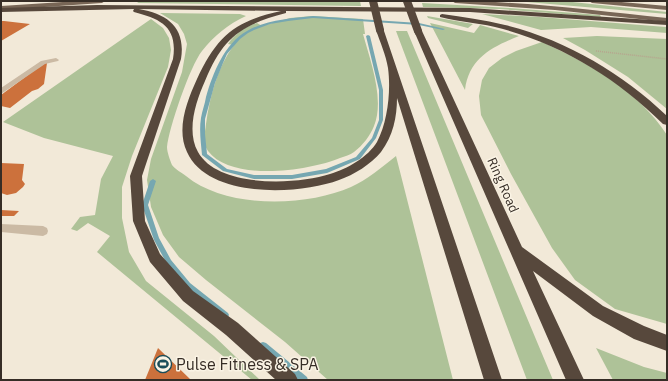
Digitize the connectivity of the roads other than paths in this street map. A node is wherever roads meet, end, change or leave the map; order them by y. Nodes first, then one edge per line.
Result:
1 (373, 1) edge
2 (406, 1) edge
3 (455, 1) edge
4 (592, 1) edge
5 (100, 4) edge
6 (333, 8) junction
7 (667, 8) edge
8 (1, 9) edge
9 (379, 9) junction
10 (667, 20) edge
11 (667, 23) edge
12 (56, 60) dead end
13 (392, 68) junction
14 (1, 92) edge
15 (667, 122) edge
16 (1, 228) edge
17 (42, 231) dead end
18 (515, 250) junction
19 (667, 343) edge
20 (289, 380) edge
21 (493, 380) edge
22 (575, 380) edge

1 - 13 highway, bridge
2 - 18 highway, Ring Road, bridge
3 - 10 main road
4 - 7 main road
5 - 6 highway
5 - 8 highway
5 - 20 highway
6 - 9 highway
6 - 13 highway
9 - 11 highway
9 - 15 highway
12 - 14 street
13 - 21 highway
16 - 17 street
18 - 19 highway
18 - 22 highway, Ring Road

